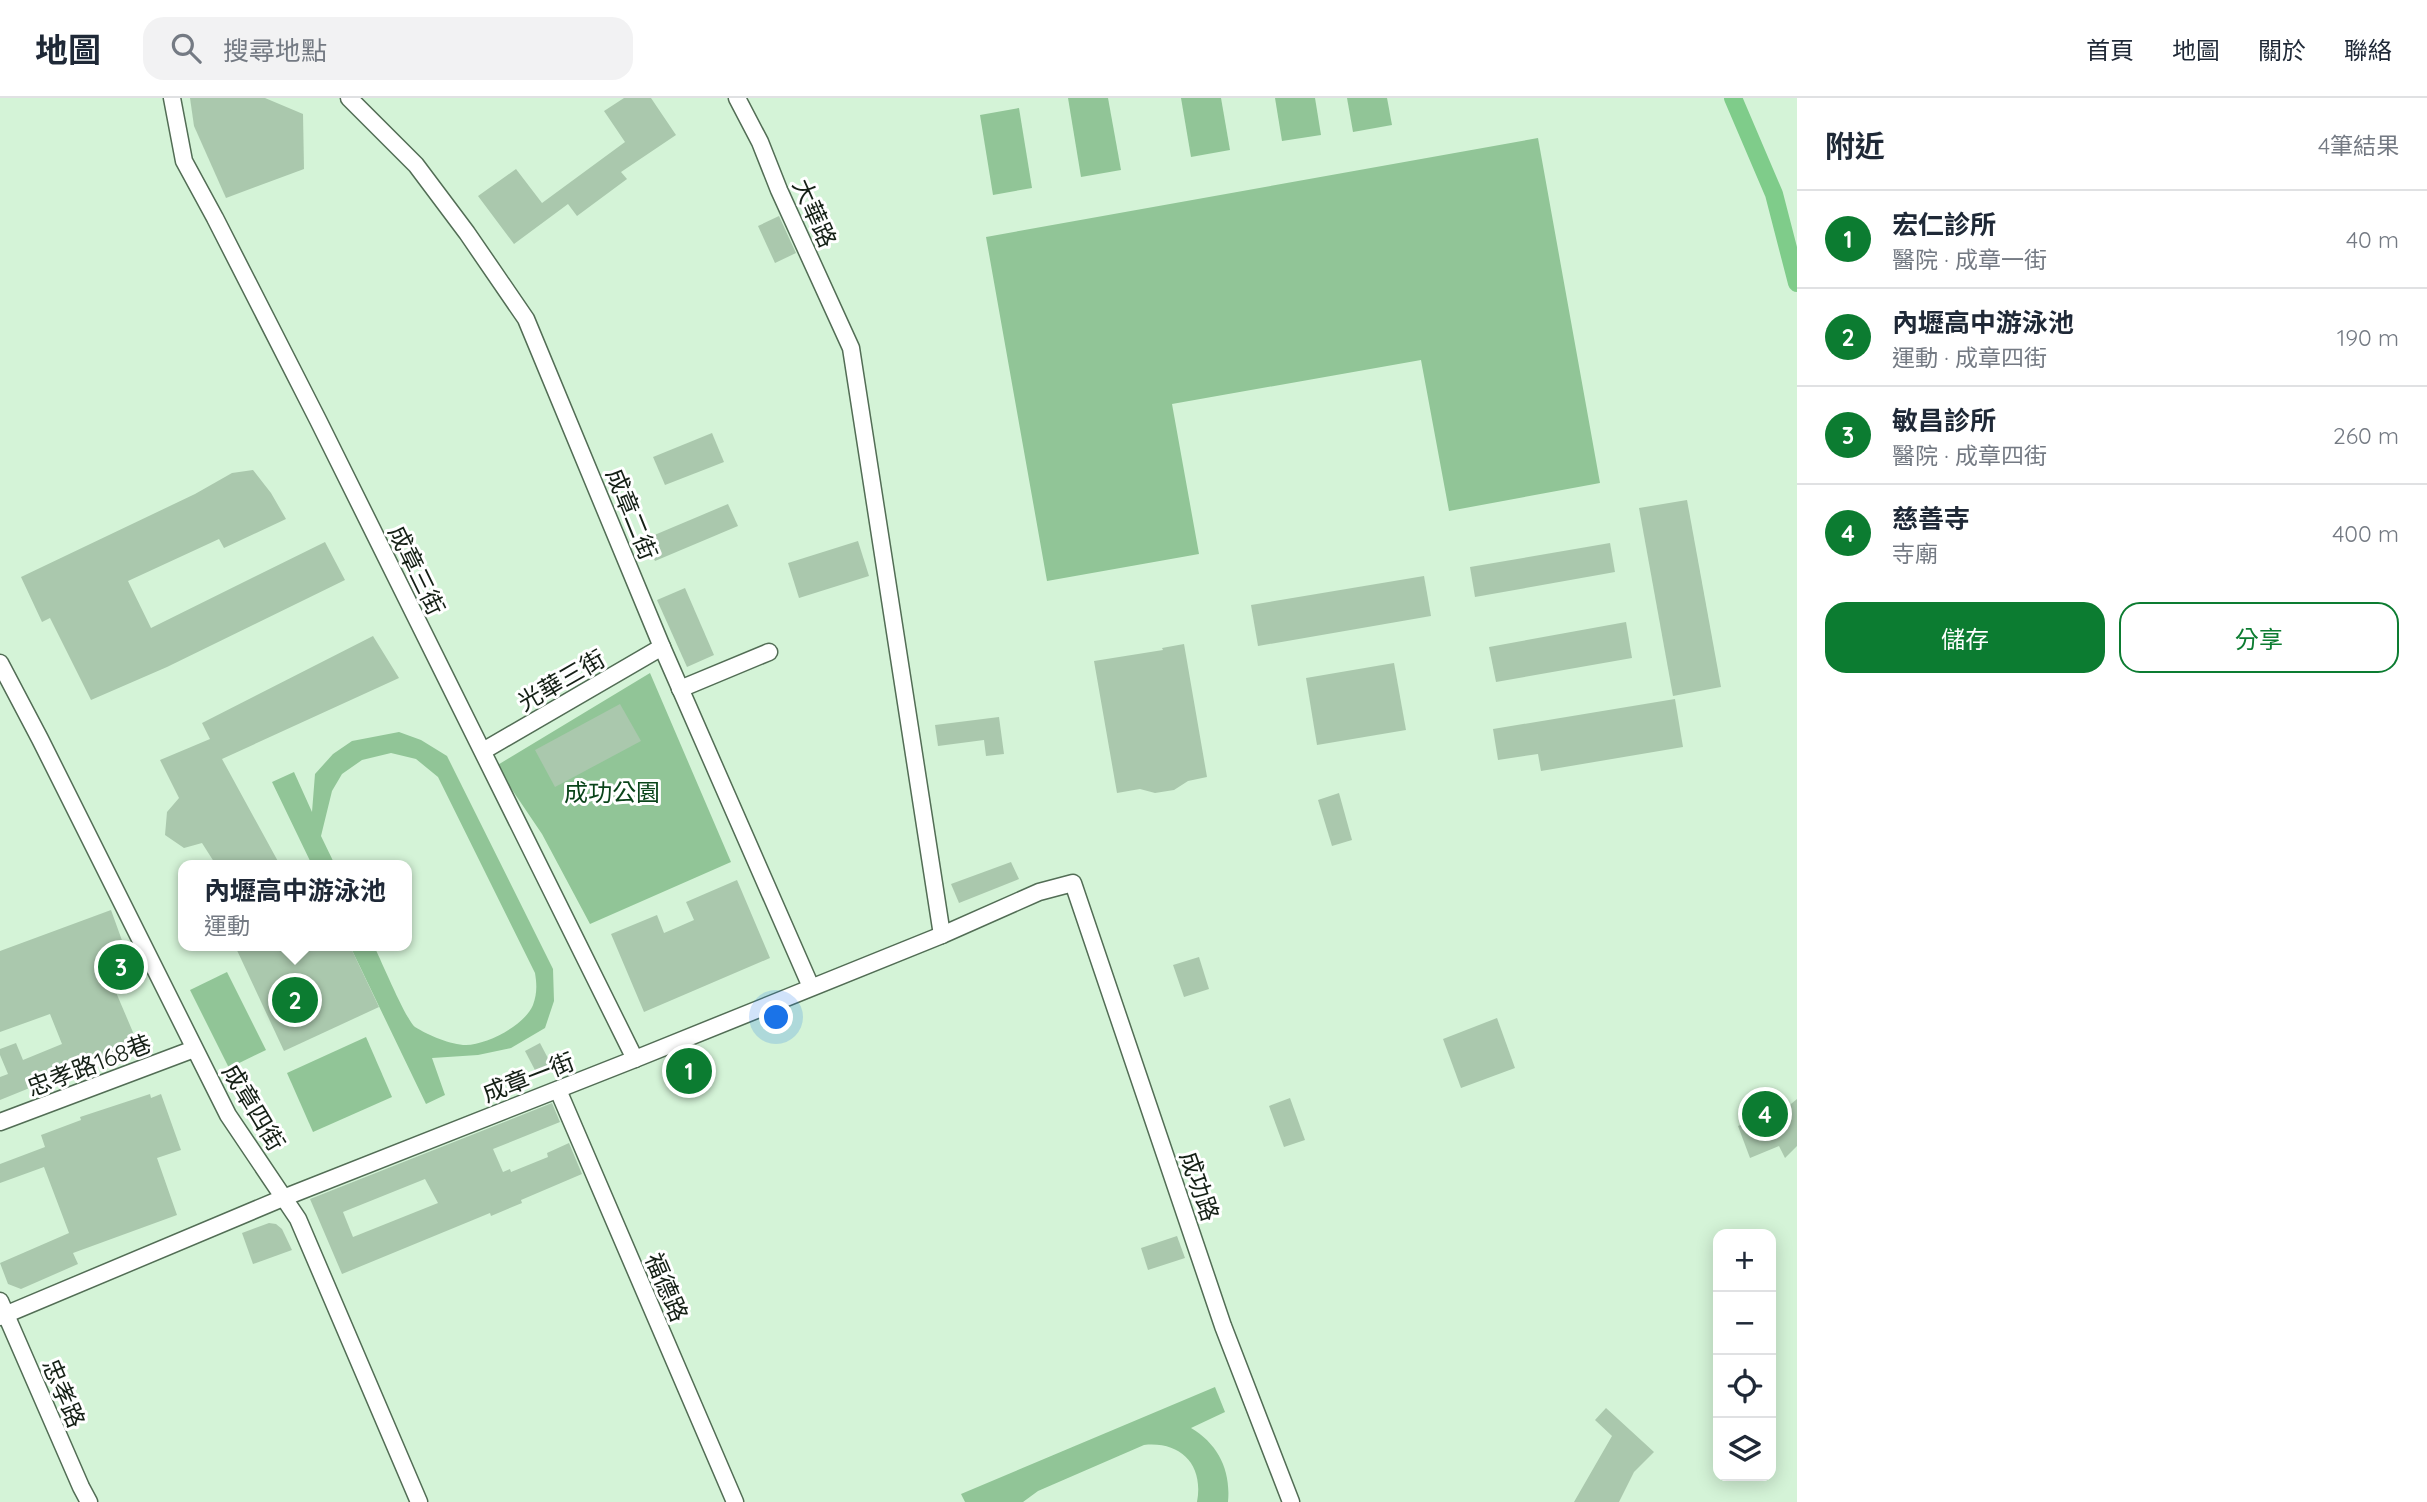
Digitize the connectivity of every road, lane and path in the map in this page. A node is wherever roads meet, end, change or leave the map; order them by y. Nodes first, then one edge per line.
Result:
1 (172, 98) edge
2 (349, 98) edge
3 (737, 98) edge
4 (662, 647) junction
5 (769, 652) dead end
6 (0, 663) edge
7 (680, 689) junction
8 (483, 751) junction
9 (1073, 883) joint
10 (942, 934) junction
11 (811, 987) junction
12 (194, 1049) junction
13 (635, 1059) junction
14 (558, 1090) junction
15 (0, 1122) edge
16 (282, 1198) junction
17 (2, 1310) edge
18 (89, 1502) edge
19 (419, 1502) edge
20 (735, 1502) edge
21 (1291, 1502) edge

1 - 8 street, 成章三街
2 - 4 street, 成章二街
3 - 10 street, 大華路
4 - 7 street, 成章二街
4 - 8 street, 光華三街
5 - 7 street
6 - 12 street, 成章四街
7 - 11 street, 成章二街
8 - 13 street, 成章三街
9 - 10 street, 成章一街
9 - 21 street, 成功路
10 - 11 street, 成章一街
11 - 13 street, 成章一街
12 - 15 street, 忠孝路168巷
12 - 16 street, 成章四街
13 - 14 street, 成章一街
14 - 16 street, 成章一街
14 - 20 street, 福德路
16 - 17 street, 成章一街
16 - 19 street, 成章四街
17 - 18 street, 忠孝路

